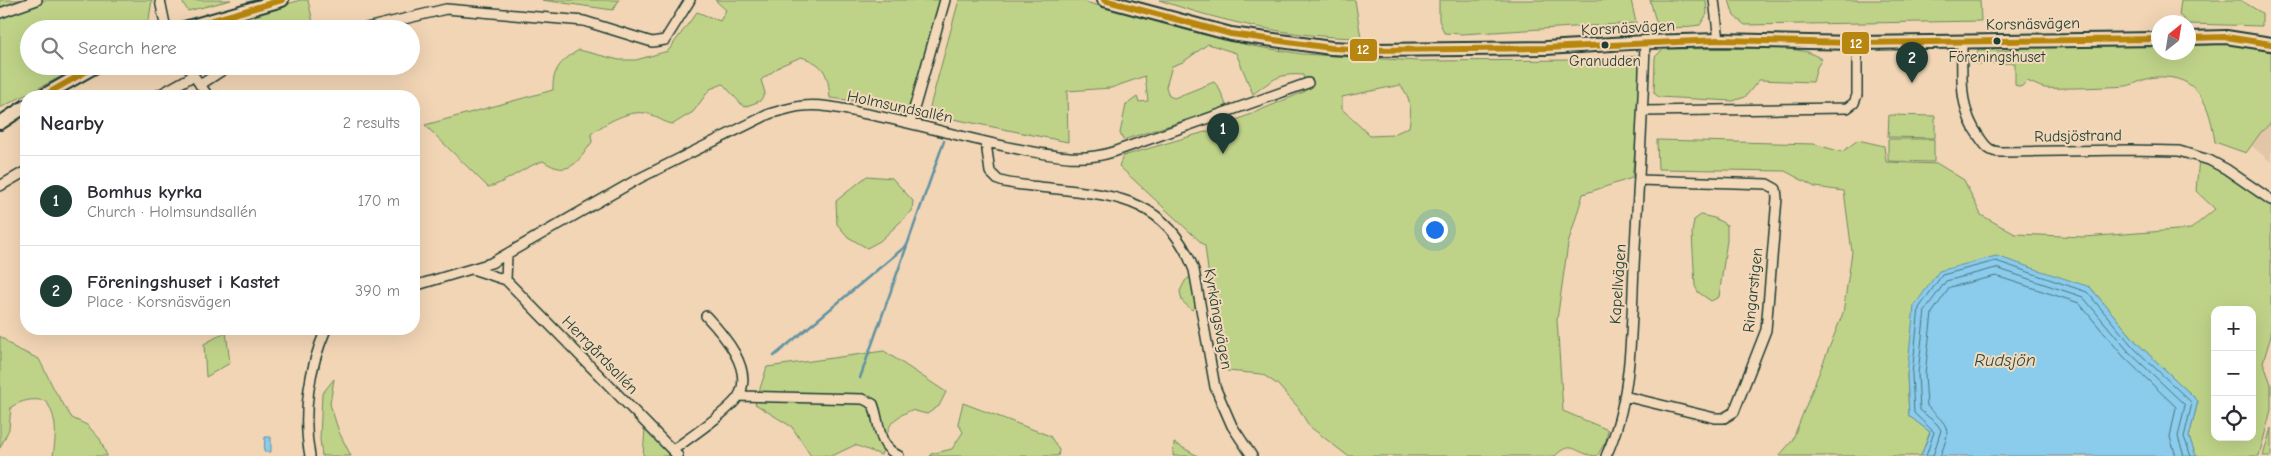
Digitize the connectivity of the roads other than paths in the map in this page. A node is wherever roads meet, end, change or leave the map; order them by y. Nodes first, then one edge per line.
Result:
1 (37, 0) edge
2 (160, 0) edge
3 (282, 0) edge
4 (690, 0) edge
5 (945, 0) edge
6 (1104, 0) edge
7 (1714, 0) edge
8 (0, 13) edge
9 (164, 20) edge
10 (212, 20) edge
11 (400, 20) edge
12 (2196, 38) edge
13 (2151, 39) edge
14 (1719, 40) junction
15 (1962, 41) junction
16 (1645, 42) junction
17 (1857, 43) junction
18 (2271, 44) edge
19 (80, 75) edge
20 (215, 75) edge
21 (193, 76) joint
22 (1308, 83) dead end
23 (200, 85) junction
24 (54, 90) edge
25 (168, 90) edge
26 (204, 90) edge
27 (20, 110) edge
28 (1643, 111) junction
29 (0, 123) edge
30 (910, 123) junction
31 (986, 143) junction
32 (20, 174) edge
33 (1639, 180) junction
34 (0, 186) edge
35 (2271, 200) edge
36 (507, 254) junction
37 (472, 269) junction
38 (506, 280) junction
39 (420, 284) edge
40 (706, 316) dead end
41 (324, 335) edge
42 (739, 396) junction
43 (1624, 396) junction
44 (675, 453) edge
45 (310, 456) edge
46 (899, 456) edge
47 (1252, 456) edge
48 (1606, 456) edge

1 - 8 street
2 - 9 street
3 - 10 street
4 - 11 street
5 - 30 street
6 - 16 street, Korsnäsvägen
7 - 14 street
12 - 18 street
13 - 15 street, Korsnäsvägen
14 - 16 street, Korsnäsvägen
14 - 17 street, Korsnäsvägen
15 - 17 street, Korsnäsvägen
15 - 35 street, Rudsjöstrand
16 - 28 street, Kapellvägen
17 - 28 street
19 - 24 street
20 - 23 street
21 - 23 street
21 - 25 street
22 - 31 street, Holmsundsallén
23 - 26 street
27 - 29 street
28 - 33 street, Kapellvägen
30 - 31 street, Holmsundsallén
30 - 36 street, Holmsundsallén
31 - 47 street, Kyrkängsvägen
32 - 34 street
33 - 43 street, Kapellvägen
33 - 43 street, Ringarstigen
36 - 37 street, Holmsundsallén
36 - 38 street
37 - 38 street
37 - 39 street, Holmsundsallén
38 - 44 street, Herrgårdsallén
40 - 42 street
41 - 45 street
42 - 44 street, Herrgårdsallén
42 - 46 street
43 - 48 street, Kapellvägen

